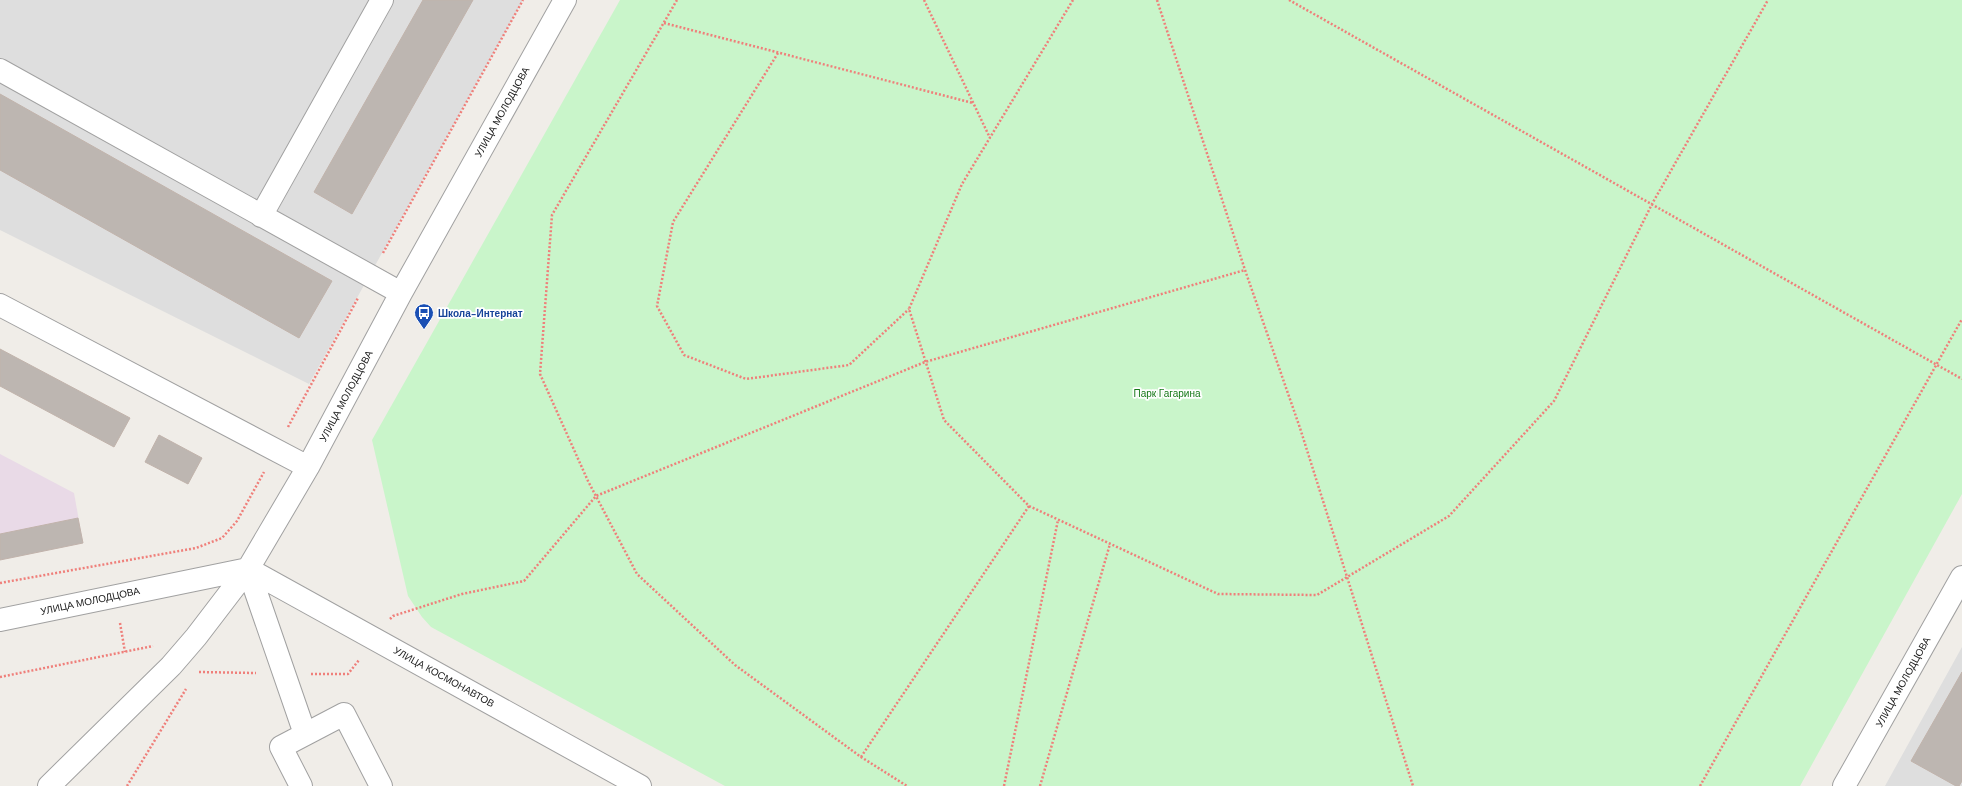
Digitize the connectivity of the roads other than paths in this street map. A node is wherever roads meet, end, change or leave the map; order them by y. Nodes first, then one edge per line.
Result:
1 (382, 0) edge
2 (565, 0) edge
3 (0, 70) edge
4 (261, 216) junction
5 (401, 293) junction
6 (0, 305) edge
7 (308, 467) junction
8 (248, 569) junction
9 (1962, 577) edge
10 (0, 620) edge
11 (305, 734) junction
12 (49, 786) edge
13 (301, 786) edge
14 (381, 786) edge
15 (640, 786) edge
16 (1844, 786) edge

1 - 4 street
2 - 5 street, УЛИЦА МОЛОДЦОВА
3 - 4 street
4 - 5 street
5 - 7 street, УЛИЦА МОЛОДЦОВА
6 - 7 street
7 - 8 street, УЛИЦА МОЛОДЦОВА
8 - 10 street, УЛИЦА МОЛОДЦОВА
8 - 11 street
8 - 12 street
8 - 15 street, УЛИЦА КОСМОНАВТОВ
9 - 16 street, УЛИЦА МОЛОДЦОВА
11 - 13 street
11 - 14 street

